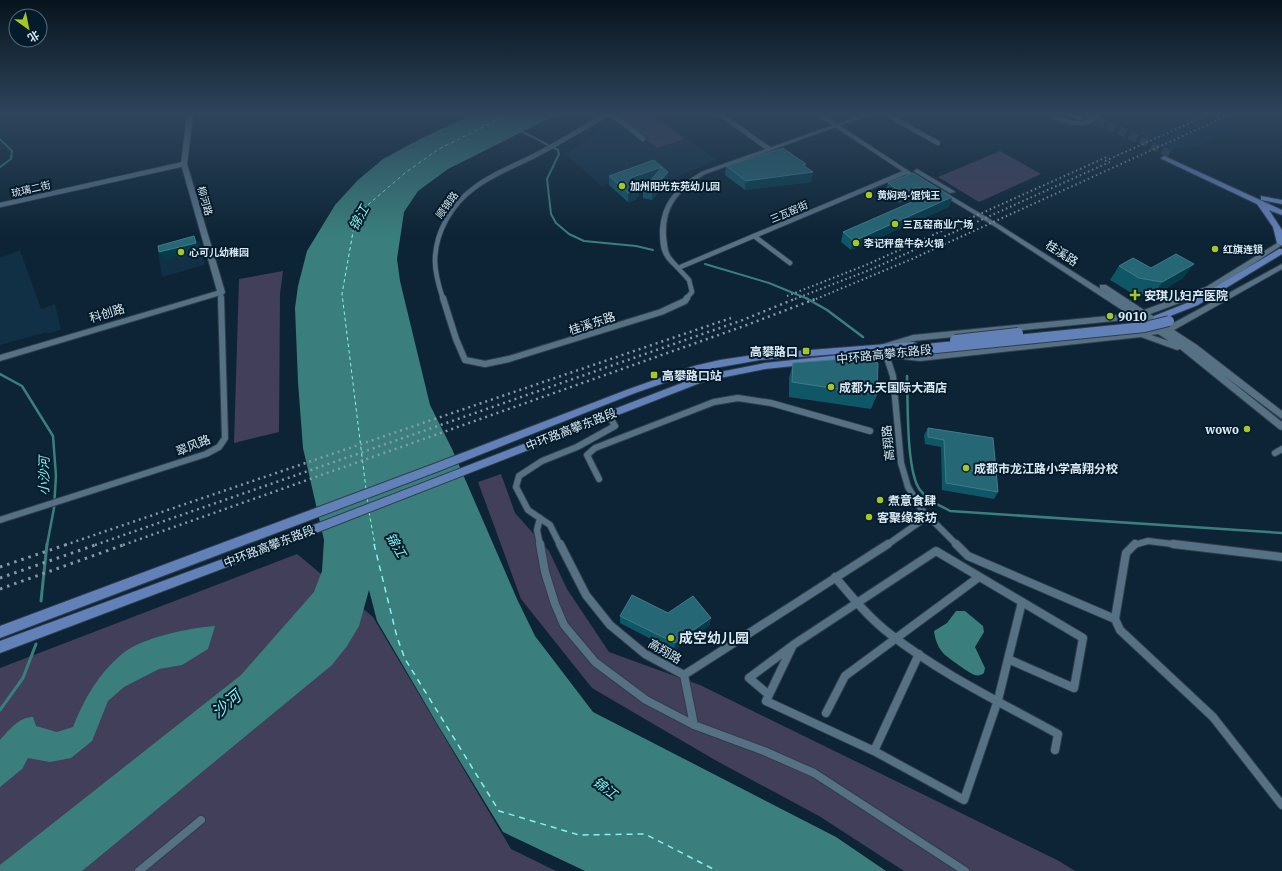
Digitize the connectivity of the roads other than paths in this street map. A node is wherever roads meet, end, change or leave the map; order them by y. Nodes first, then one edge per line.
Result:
1 (185, 155) edge
2 (537, 155) edge
3 (753, 155) edge
4 (881, 155) edge
5 (889, 155) edge
6 (1172, 155) tunnel mouth
7 (1164, 158) tunnel mouth
8 (184, 164) junction
9 (906, 172) junction
10 (1250, 198) junction
11 (1282, 204) edge
12 (0, 205) edge
13 (1282, 213) edge
14 (754, 236) junction
15 (1282, 246) edge
16 (1282, 258) edge
17 (790, 263) dead end
18 (1282, 266) edge
19 (678, 268) junction
20 (221, 292) junction
21 (1141, 315) junction
22 (1183, 322) junction
23 (1169, 325) junction
24 (1160, 331) junction
25 (1140, 335) junction
26 (923, 347) junction
27 (1192, 349) junction
28 (884, 351) junction
29 (0, 358) edge
30 (465, 360) joint
31 (608, 414) junction
32 (1282, 416) edge
33 (1282, 427) edge
34 (870, 431) dead end
35 (1282, 449) edge
36 (1275, 453) dead end
37 (599, 479) dead end
38 (921, 510) junction
39 (540, 518) junction
40 (0, 520) edge
41 (1282, 557) edge
42 (835, 577) junction
43 (979, 577) junction
44 (1022, 602) junction
45 (858, 603) junction
46 (1115, 619) junction
47 (0, 632) edge
48 (897, 639) junction
49 (793, 645) junction
50 (0, 647) edge
51 (919, 654) junction
52 (1008, 659) junction
53 (684, 675) junction
54 (769, 695) junction
55 (998, 700) junction
56 (826, 713) dead end
57 (694, 726) junction
58 (1055, 750) dead end
59 (874, 752) junction
60 (1282, 805) edge
61 (201, 820) dead end
62 (139, 871) edge
63 (964, 871) edge

1 - 8 main road, 柳河路
2 - 30 street, 顺锦路
3 - 19 street
4 - 9 main road, 桂溪路
5 - 21 main road, 桂溪路
6 - 11 main road
7 - 10 main road
8 - 12 street, 琉璃二街
8 - 20 main road, 柳河路
9 - 14 street, 三瓦窑街
9 - 21 main road, 桂溪路
10 - 13 main road
10 - 15 main road
14 - 17 street
14 - 19 street, 三瓦窑街
15 - 21 main road
15 - 26 main road, 中环路高攀东路段, bridge
16 - 23 main road, 中环路高攀东路段
18 - 22 main road
19 - 30 street, 桂溪东路
20 - 29 main road, 科创路
20 - 40 street, 翠风路
21 - 23 main road, 桂溪路
21 - 24 main road, 桂溪路
21 - 28 main road
22 - 23 main road
22 - 27 main road
23 - 24 main road
23 - 26 main road, 中环路高攀东路段, bridge
23 - 27 main road, 桂溪路
24 - 25 main road
24 - 27 main road, 桂溪路
25 - 27 main road
25 - 28 main road
26 - 28 main road, 中环路高攀东路段
27 - 32 main road, 桂溪路
27 - 33 main road, 桂溪路
28 - 31 main road, 中环路高攀东路段
28 - 38 street, 高翔路
28 - 47 main road, 中环路高攀东路段
31 - 39 street, 高翔路
31 - 50 main road, 中环路高攀东路段
34 - 37 street
35 - 36 street
38 - 42 street, 高翔路
38 - 46 street
39 - 53 street, 高翔路
39 - 57 street
41 - 46 street
42 - 45 street
42 - 53 street, 高翔路
43 - 44 street
43 - 45 street
43 - 48 street
44 - 52 street
44 - 52 street
45 - 48 street
45 - 49 street
46 - 60 street
48 - 51 street
48 - 56 street
49 - 54 street
49 - 54 street
51 - 55 street
51 - 59 street
52 - 55 street
53 - 57 street
54 - 59 street
55 - 58 street
55 - 59 street
57 - 63 street
61 - 62 street

